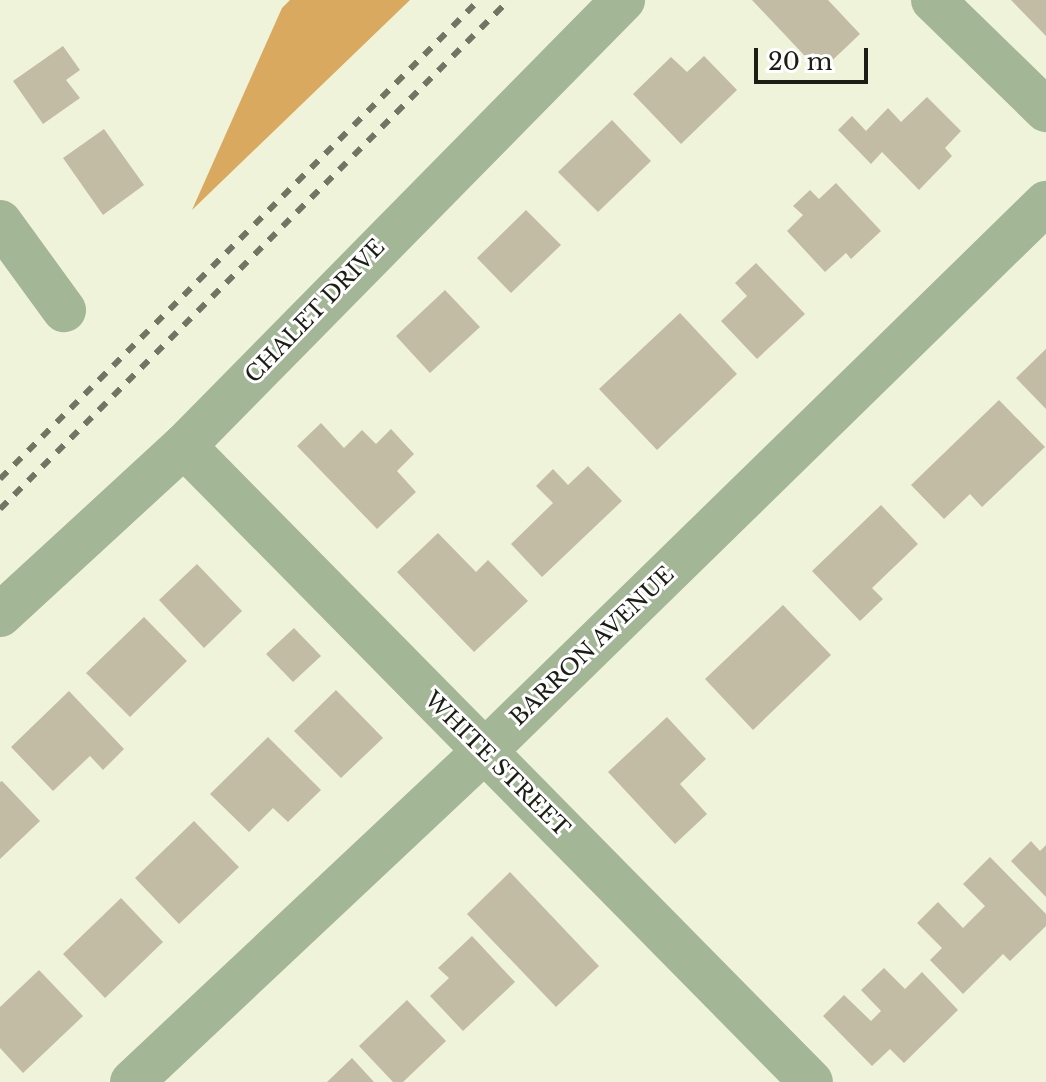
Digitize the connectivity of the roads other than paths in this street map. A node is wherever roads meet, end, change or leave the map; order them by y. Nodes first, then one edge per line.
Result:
1 (623, 0) edge
2 (933, 0) edge
3 (1046, 110) edge
4 (1046, 203) edge
5 (0, 222) edge
6 (64, 310) dead end
7 (184, 446) junction
8 (0, 615) edge
9 (484, 752) junction
10 (132, 1082) edge
11 (811, 1082) edge

1 - 7 street, CHALET DRIVE
2 - 3 street
4 - 9 street, BARRON AVENUE
5 - 6 street
7 - 8 street, CHALET DRIVE
7 - 9 street, WHITE STREET
9 - 10 street, BARRON AVENUE
9 - 11 street, WHITE STREET

